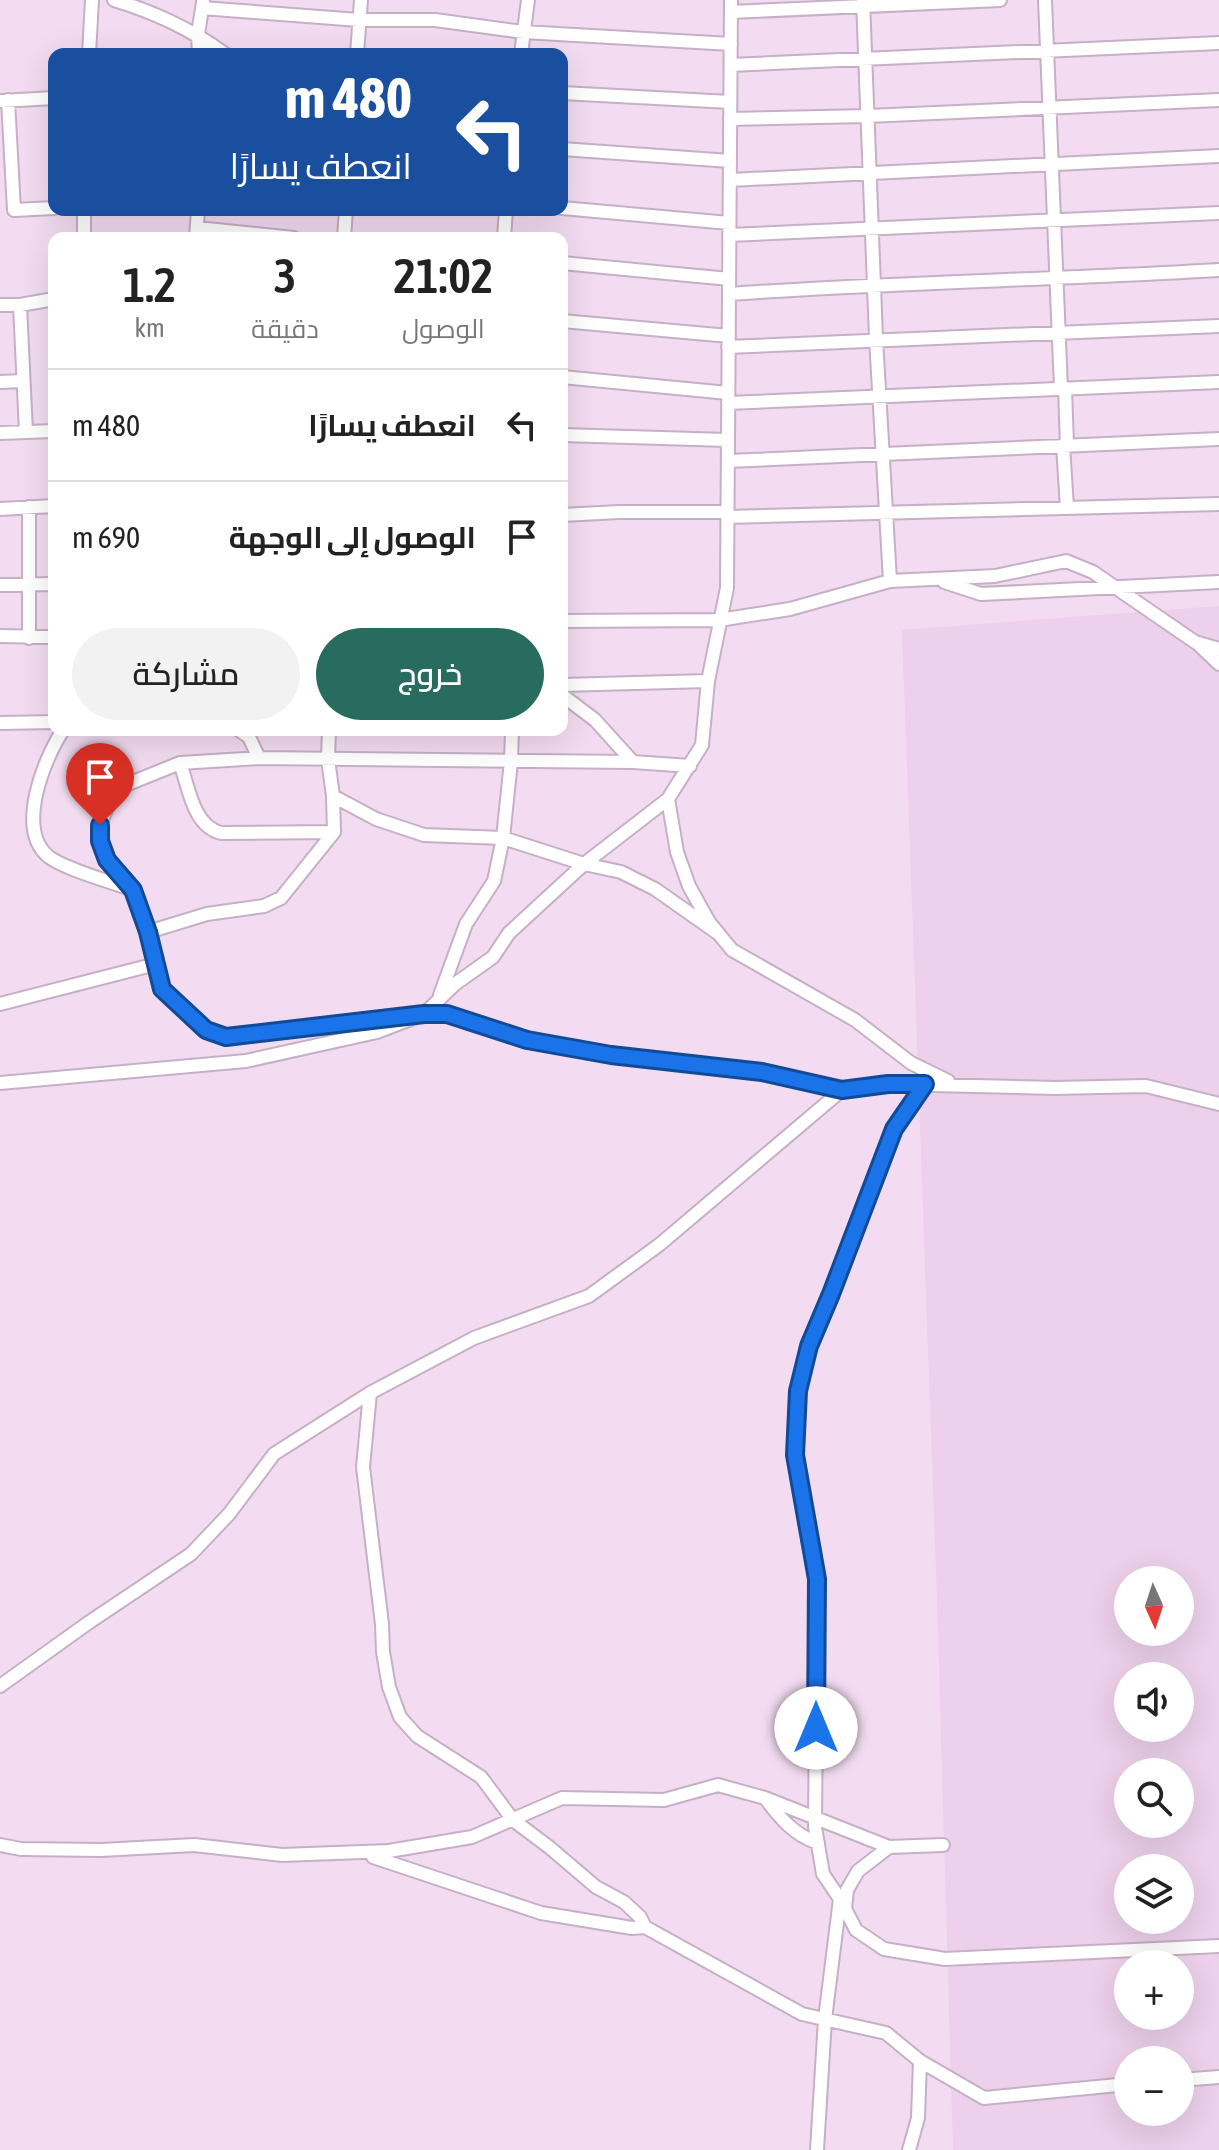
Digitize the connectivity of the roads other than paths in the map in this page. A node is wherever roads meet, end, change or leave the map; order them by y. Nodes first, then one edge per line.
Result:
1 (92, 0) edge
2 (114, 0) edge
3 (361, 0) edge
4 (528, 0) edge
5 (1000, 0) edge
6 (1045, 0) edge
7 (947, 1) edge
8 (864, 3) edge
9 (203, 4) edge
10 (731, 6) edge
11 (359, 20) junction
12 (523, 32) junction
13 (198, 34) junction
14 (1219, 43) edge
15 (731, 44) junction
16 (89, 48) edge
17 (199, 48) edge
18 (217, 48) edge
19 (357, 48) edge
20 (522, 48) edge
21 (1047, 51) junction
22 (866, 60) junction
23 (731, 65) junction
24 (568, 93) edge
25 (48, 98) edge
26 (4, 100) edge
27 (1219, 100) edge
28 (730, 102) junction
29 (1050, 107) junction
30 (868, 116) junction
31 (730, 119) junction
32 (568, 149) edge
33 (1219, 156) edge
34 (730, 161) junction
35 (1052, 167) junction
36 (871, 175) junction
37 (730, 180) junction
38 (48, 208) edge
39 (568, 209) edge
40 (14, 210) junction
41 (0, 212) edge
42 (1219, 213) edge
43 (1054, 221) junction
44 (729, 229) junction
45 (874, 229) junction
46 (568, 264) edge
47 (1219, 270) edge
48 (729, 279) junction
49 (1057, 280) junction
50 (875, 284) junction
51 (729, 294) junction
52 (48, 300) edge
53 (0, 305) edge
54 (20, 305) junction
55 (568, 322) edge
56 (1219, 326) edge
57 (1059, 332) junction
58 (876, 338) junction
59 (728, 341) junction
60 (568, 378) edge
61 (22, 381) junction
62 (0, 382) edge
63 (1219, 382) edge
64 (1063, 389) junction
65 (881, 397) junction
66 (728, 398) junction
67 (48, 431) edge
68 (26, 432) junction
69 (0, 433) edge
70 (568, 435) edge
71 (1219, 439) edge
72 (727, 440) junction
73 (1065, 445) junction
74 (883, 454) junction
75 (728, 461) junction
76 (1219, 504) edge
77 (48, 506) edge
78 (29, 507) junction
79 (1067, 508) junction
80 (0, 509) edge
81 (568, 515) edge
82 (727, 515) junction
83 (887, 515) junction
84 (929, 579) junction
85 (890, 581) junction
86 (1219, 582) edge
87 (48, 584) edge
88 (0, 585) edge
89 (28, 585) junction
90 (1117, 588) junction
91 (719, 620) junction
92 (568, 621) edge
93 (0, 636) edge
94 (48, 637) edge
95 (29, 638) junction
96 (1195, 642) junction
97 (1219, 649) edge
98 (1219, 664) edge
99 (708, 681) junction
100 (568, 685) edge
101 (568, 700) edge
102 (48, 722) edge
103 (0, 723) edge
104 (59, 736) edge
105 (248, 736) edge
106 (329, 736) edge
107 (512, 736) edge
108 (259, 758) junction
109 (328, 759) junction
110 (511, 761) junction
111 (633, 762) junction
112 (180, 763) junction
113 (690, 766) junction
114 (333, 796) junction
115 (668, 799) junction
116 (334, 832) junction
117 (503, 838) junction
118 (584, 864) junction
119 (133, 890) junction
120 (148, 932) junction
121 (719, 934) junction
122 (156, 964) junction
123 (439, 998) junction
124 (0, 1004) edge
125 (424, 1014) junction
126 (0, 1083) edge
127 (925, 1084) junction
128 (955, 1084) junction
129 (842, 1090) junction
130 (1219, 1104) edge
131 (370, 1393) junction
132 (0, 1686) edge
133 (765, 1798) junction
134 (815, 1818) junction
135 (513, 1820) junction
136 (818, 1843) junction
137 (0, 1845) edge
138 (943, 1845) dead end
139 (889, 1847) junction
140 (358, 1854) junction
141 (842, 1903) junction
142 (645, 1927) junction
143 (1219, 1946) edge
144 (825, 2019) junction
145 (920, 2061) junction
146 (1219, 2077) edge
147 (1194, 2079) edge
148 (1114, 2085) edge
149 (817, 2150) edge
150 (909, 2150) edge

1 - 16 street
2 - 13 street
3 - 11 street
4 - 12 street
5 - 7 street
6 - 21 street
7 - 8 street
8 - 10 street
8 - 22 street
9 - 11 street
9 - 13 street
10 - 15 street
11 - 12 street
11 - 19 street
12 - 15 street
12 - 20 street
13 - 17 street
13 - 18 street
14 - 21 street
15 - 23 street
21 - 22 street
21 - 29 street
22 - 23 street
22 - 30 street
23 - 28 street
24 - 28 street
25 - 26 street
26 - 40 street
27 - 29 street
28 - 31 street
29 - 30 street
29 - 35 street
30 - 31 street
30 - 36 street
31 - 34 street
32 - 34 street
33 - 35 street
34 - 37 street
35 - 36 street
35 - 43 street
36 - 37 street
36 - 45 street
37 - 44 street
38 - 40 street
39 - 44 street
40 - 41 street
42 - 43 street
43 - 45 street
43 - 49 street
44 - 45 street
44 - 48 street
45 - 50 street
46 - 48 street
47 - 49 street
48 - 51 street
49 - 50 street
49 - 57 street
50 - 51 street
50 - 58 street
51 - 59 street
52 - 54 street
53 - 54 street
54 - 61 street
55 - 59 street
56 - 57 street
57 - 58 street
57 - 64 street
58 - 59 street
58 - 65 street
59 - 66 street
60 - 66 street
61 - 62 street
61 - 68 street
63 - 64 street
64 - 65 street
64 - 73 street
65 - 66 street
65 - 74 street
66 - 72 street
67 - 68 street
68 - 69 street
70 - 72 street
71 - 73 street
72 - 75 street
73 - 74 street
73 - 79 street
74 - 75 street
74 - 83 street
75 - 82 street
76 - 79 street
77 - 78 street
78 - 80 street
78 - 89 street
79 - 83 street
81 - 82 street
82 - 83 street
82 - 91 street
83 - 85 street
84 - 85 street
84 - 90 street
84 - 90 street
85 - 91 street
86 - 90 street
87 - 89 street
88 - 89 street
89 - 95 street
90 - 96 street
91 - 92 street
91 - 99 street
93 - 95 street
94 - 95 street
96 - 97 street
96 - 98 street
99 - 100 street
99 - 113 street
101 - 111 street
102 - 103 street
104 - 119 street
105 - 108 street
106 - 109 street
107 - 110 street
108 - 109 street
108 - 112 street
109 - 110 street
109 - 114 street
110 - 111 street
110 - 117 street
111 - 113 street
112 - 116 street
112 - 119 street
113 - 115 street
114 - 116 street
114 - 117 street
115 - 118 street
115 - 121 street
116 - 120 street
117 - 118 street
117 - 123 street
118 - 121 street
118 - 123 street
119 - 120 street
120 - 122 street
121 - 128 street
122 - 124 street
122 - 125 street
123 - 125 street
125 - 126 street
125 - 129 street
127 - 128 street
127 - 129 street
127 - 134 street
128 - 130 street
129 - 131 street
131 - 132 street
131 - 135 street
133 - 134 street
133 - 135 street
133 - 136 street
134 - 136 street
134 - 139 street
135 - 140 street
135 - 142 street
136 - 141 street
137 - 140 street
138 - 139 street
139 - 141 street
140 - 142 street
141 - 143 street
141 - 144 street
142 - 144 street
144 - 145 street
144 - 149 street
145 - 148 street
145 - 150 street
146 - 147 street

